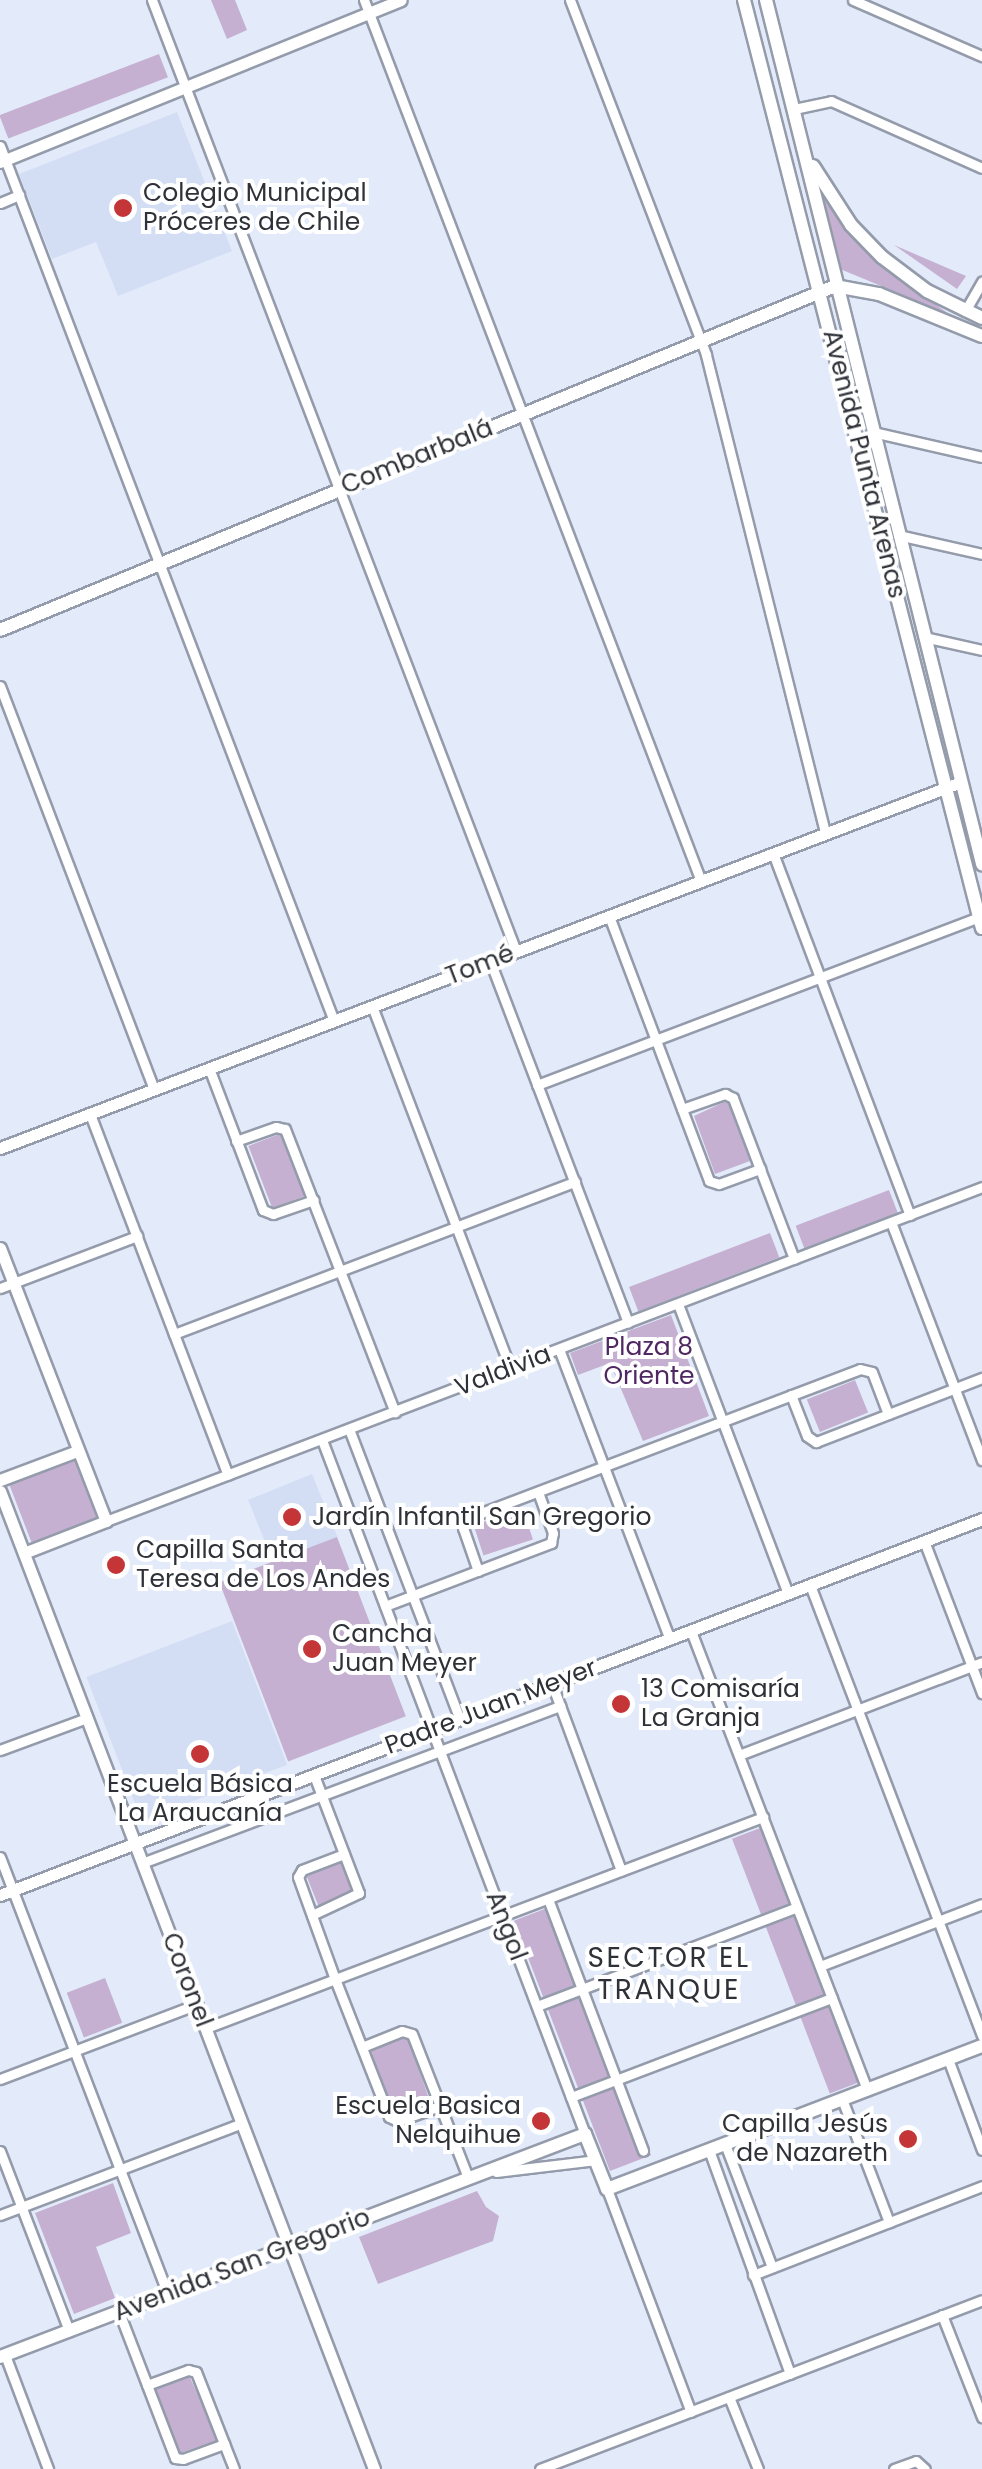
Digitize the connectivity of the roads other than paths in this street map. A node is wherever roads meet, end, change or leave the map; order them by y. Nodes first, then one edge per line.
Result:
1 (152, 0) edge
2 (400, 0) edge
3 (570, 0) edge
4 (744, 0) edge
5 (766, 0) edge
6 (853, 0) edge
7 (367, 6) edge
8 (982, 56) edge
9 (186, 87) junction
10 (794, 109) junction
11 (0, 146) edge
12 (804, 150) junction
13 (3, 161) edge
14 (982, 168) edge
15 (19, 196) junction
16 (0, 203) edge
17 (982, 282) edge
18 (828, 288) junction
19 (964, 311) junction
20 (982, 318) edge
21 (982, 336) edge
22 (700, 340) junction
23 (522, 414) junction
24 (872, 432) junction
25 (982, 457) edge
26 (339, 489) junction
27 (898, 535) junction
28 (982, 554) edge
29 (160, 564) junction
30 (0, 630) edge
31 (924, 637) junction
32 (982, 650) edge
33 (0, 686) edge
34 (961, 782) junction
35 (946, 788) junction
36 (825, 834) junction
37 (772, 853) junction
38 (981, 858) edge
39 (701, 881) junction
40 (610, 916) junction
41 (981, 923) edge
42 (516, 951) junction
43 (490, 961) junction
44 (820, 978) junction
45 (372, 1006) junction
46 (334, 1020) junction
47 (656, 1040) junction
48 (209, 1068) junction
49 (538, 1085) junction
50 (154, 1090) junction
51 (682, 1110) junction
52 (90, 1114) junction
53 (236, 1141) junction
54 (0, 1148) edge
55 (760, 1169) junction
56 (575, 1182) junction
57 (982, 1187) edge
58 (314, 1200) junction
59 (910, 1215) junction
60 (891, 1222) junction
61 (456, 1227) junction
62 (137, 1236) junction
63 (0, 1248) edge
64 (794, 1259) junction
65 (341, 1271) junction
66 (14, 1283) junction
67 (0, 1288) edge
68 (678, 1304) junction
69 (628, 1323) junction
70 (174, 1334) junction
71 (559, 1349) junction
72 (510, 1368) junction
73 (982, 1378) edge
74 (955, 1388) junction
75 (791, 1395) junction
76 (395, 1412) junction
77 (888, 1414) junction
78 (722, 1421) junction
79 (349, 1429) junction
80 (322, 1440) junction
81 (77, 1450) junction
82 (982, 1460) edge
83 (604, 1466) junction
84 (228, 1475) junction
85 (0, 1480) edge
86 (0, 1492) edge
87 (538, 1492) junction
88 (3, 1507) edge
89 (982, 1520) edge
90 (106, 1522) junction
91 (924, 1542) junction
92 (24, 1553) junction
93 (478, 1570) junction
94 (810, 1585) junction
95 (788, 1594) junction
96 (412, 1596) junction
97 (385, 1606) junction
98 (692, 1631) junction
99 (670, 1639) junction
100 (977, 1664) edge
101 (552, 1684) junction
102 (982, 1693) edge
103 (560, 1706) junction
104 (858, 1710) junction
105 (87, 1718) junction
106 (460, 1720) junction
107 (432, 1730) junction
108 (0, 1750) edge
109 (440, 1752) junction
110 (739, 1755) junction
111 (314, 1775) junction
112 (322, 1796) junction
113 (763, 1818) junction
114 (134, 1844) junction
115 (344, 1854) junction
116 (0, 1857) edge
117 (142, 1863) junction
118 (621, 1871) junction
119 (6, 1892) edge
120 (548, 1899) junction
121 (982, 1904) edge
122 (797, 1907) junction
123 (312, 1915) junction
124 (502, 1916) junction
125 (938, 1921) junction
126 (820, 1966) junction
127 (336, 1979) junction
128 (582, 1989) junction
129 (832, 1998) junction
130 (197, 2004) junction
131 (537, 2006) junction
132 (206, 2028) junction
133 (982, 2036) edge
134 (982, 2046) edge
135 (362, 2047) junction
136 (74, 2051) junction
137 (948, 2059) junction
138 (0, 2079) edge
139 (616, 2080) junction
140 (867, 2090) junction
141 (572, 2097) junction
142 (842, 2099) junction
143 (440, 2106) junction
144 (242, 2122) junction
145 (586, 2134) junction
146 (725, 2144) junction
147 (644, 2150) dead end
148 (709, 2150) junction
149 (982, 2150) edge
150 (0, 2152) edge
151 (538, 2152) junction
152 (596, 2160) junction
153 (120, 2169) junction
154 (544, 2170) junction
155 (483, 2172) junction
156 (468, 2178) junction
157 (982, 2186) edge
158 (607, 2189) junction
159 (22, 2207) junction
160 (0, 2215) edge
161 (889, 2222) junction
162 (289, 2247) junction
163 (772, 2267) junction
164 (752, 2275) junction
165 (167, 2293) junction
166 (982, 2300) edge
167 (119, 2312) junction
168 (942, 2315) junction
169 (70, 2331) junction
170 (2, 2356) edge
171 (790, 2374) junction
172 (147, 2385) junction
173 (730, 2397) junction
174 (692, 2412) junction
175 (982, 2418) edge
176 (224, 2444) junction
177 (369, 2468) edge
178 (48, 2469) edge
179 (234, 2469) edge
180 (540, 2469) edge
181 (758, 2469) edge
182 (894, 2469) edge
183 (925, 2469) edge

1 - 9 street
2 - 7 street
3 - 22 street
4 - 18 main road, Avenida Punta Arenas
5 - 10 main road, Avenida Punta Arenas
6 - 8 street
7 - 9 street
7 - 23 street
9 - 13 street
9 - 26 street
10 - 12 main road, Avenida Punta Arenas
10 - 14 street
11 - 13 street
12 - 18 main road, Avenida Punta Arenas
12 - 19 main road
13 - 15 street
15 - 16 street
15 - 29 street
17 - 19 street
18 - 21 main road
18 - 22 main road, Combarbalá
18 - 24 main road, Avenida Punta Arenas
18 - 35 main road, Avenida Punta Arenas
19 - 20 main road
22 - 23 main road, Combarbalá
22 - 36 street
23 - 26 main road, Combarbalá
23 - 39 street
24 - 25 street
24 - 27 main road, Avenida Punta Arenas
26 - 29 main road, Combarbalá
26 - 42 street
27 - 28 street
27 - 31 main road, Avenida Punta Arenas
29 - 30 main road, Combarbalá
29 - 46 street
31 - 32 street
31 - 34 main road, Avenida Punta Arenas
33 - 50 street
34 - 35 street, Tomé
34 - 38 main road, Avenida Punta Arenas
35 - 36 street, Tomé
35 - 41 main road, Avenida Punta Arenas
36 - 37 street, Tomé
37 - 39 street, Tomé
37 - 44 street
39 - 40 street, Tomé
40 - 42 street, Tomé
40 - 47 street
41 - 44 street
42 - 43 street, Tomé
43 - 45 street, Tomé
43 - 49 street
44 - 47 street
44 - 59 street
45 - 46 street, Tomé
45 - 61 street
46 - 48 street, Tomé
47 - 49 street
47 - 51 street
48 - 50 street, Tomé
48 - 53 street
49 - 56 street
50 - 52 street, Tomé
51 - 55 street
51 - 55 street
52 - 54 street, Tomé
52 - 62 street
53 - 58 street
53 - 58 street
55 - 64 street
56 - 61 street
56 - 69 street
57 - 59 street, Valdivia
58 - 65 street
59 - 60 street, Valdivia
60 - 64 street, Valdivia
60 - 74 street
61 - 65 street
61 - 72 street
62 - 66 street
62 - 70 street
63 - 66 street
64 - 68 street, Valdivia
65 - 70 street
65 - 76 street
66 - 67 street
66 - 81 street
68 - 69 street, Valdivia
68 - 78 street
69 - 71 street, Valdivia
70 - 84 street
71 - 72 street, Valdivia
71 - 83 street
72 - 76 street, Valdivia
73 - 74 street
74 - 77 street
74 - 82 street
75 - 77 street
75 - 77 street
75 - 78 street
76 - 79 street, Valdivia
78 - 83 street
78 - 95 street
79 - 80 street, Valdivia
79 - 96 street
80 - 84 street, Valdivia
80 - 97 street, Angol
81 - 85 street
81 - 90 street
83 - 87 street
83 - 99 street
84 - 90 street, Valdivia
86 - 88 street, Coronel
87 - 93 street
87 - 93 street
88 - 92 street, Coronel
89 - 91 street, Padre Juan Meyer
90 - 92 street, Valdivia
91 - 94 street, Padre Juan Meyer
91 - 100 street
92 - 105 street, Coronel
93 - 96 street
94 - 95 street, Padre Juan Meyer
94 - 104 street
95 - 98 street, Padre Juan Meyer
96 - 97 street
96 - 106 street
97 - 107 street, Angol
98 - 99 street, Padre Juan Meyer
98 - 110 street
99 - 101 street, Padre Juan Meyer
100 - 102 street
100 - 104 street
101 - 103 street
101 - 106 street, Padre Juan Meyer
103 - 109 street, Padre Juan Meyer
103 - 118 street
104 - 110 street
104 - 125 street
105 - 108 street
105 - 114 street, Coronel
106 - 107 street, Padre Juan Meyer
107 - 109 street, Angol
107 - 111 street, Padre Juan Meyer
109 - 112 street, Padre Juan Meyer
109 - 124 street, Angol
110 - 113 street
111 - 112 street
111 - 114 street, Padre Juan Meyer
112 - 115 street
112 - 117 street, Padre Juan Meyer
113 - 118 street
113 - 122 street
114 - 117 street, Coronel
114 - 119 street, Padre Juan Meyer
115 - 123 street
115 - 123 street
116 - 119 street
117 - 130 street, Coronel
118 - 120 street
119 - 136 street
120 - 124 street
120 - 128 street, Angol
121 - 125 street
122 - 126 street
122 - 128 street
123 - 127 street
124 - 127 street
124 - 131 street, Angol
125 - 126 street
125 - 133 street
126 - 129 street
127 - 132 street
127 - 135 street
128 - 131 street
128 - 139 street, Angol
129 - 139 street
129 - 140 street
130 - 132 street, Coronel
130 - 136 street
131 - 141 street, Angol
132 - 144 street, Coronel
134 - 137 main road
135 - 143 street
135 - 143 street
136 - 138 street
136 - 153 street
137 - 140 main road
137 - 149 street
139 - 141 street
139 - 147 street, Angol
140 - 142 main road
141 - 145 street, Angol
142 - 146 main road
142 - 161 street
143 - 156 street
144 - 153 street
144 - 162 street, Coronel
145 - 151 main road, Avenida San Gregorio
145 - 152 main road, Angol
146 - 148 main road
146 - 163 street
148 - 158 main road
148 - 164 street
150 - 159 street
151 - 154 street
151 - 155 main road, Avenida San Gregorio
152 - 154 street, Avenida San Gregorio
152 - 158 main road, Angol
153 - 159 street
153 - 165 street
154 - 155 street, Avenida San Gregorio
155 - 156 main road, Avenida San Gregorio
156 - 162 main road, Avenida San Gregorio
157 - 161 street
158 - 174 street, Angol
159 - 160 street
159 - 169 street
161 - 163 street
162 - 165 main road, Avenida San Gregorio
162 - 177 street, Coronel
163 - 164 street
164 - 171 street
165 - 167 main road, Avenida San Gregorio
166 - 168 street
167 - 169 main road, Avenida San Gregorio
167 - 172 street
168 - 171 street
168 - 175 street
169 - 170 main road, Avenida San Gregorio
170 - 178 street
171 - 173 street
172 - 176 street
172 - 176 street
173 - 174 street
173 - 181 street
174 - 180 street
176 - 179 street
182 - 183 street

